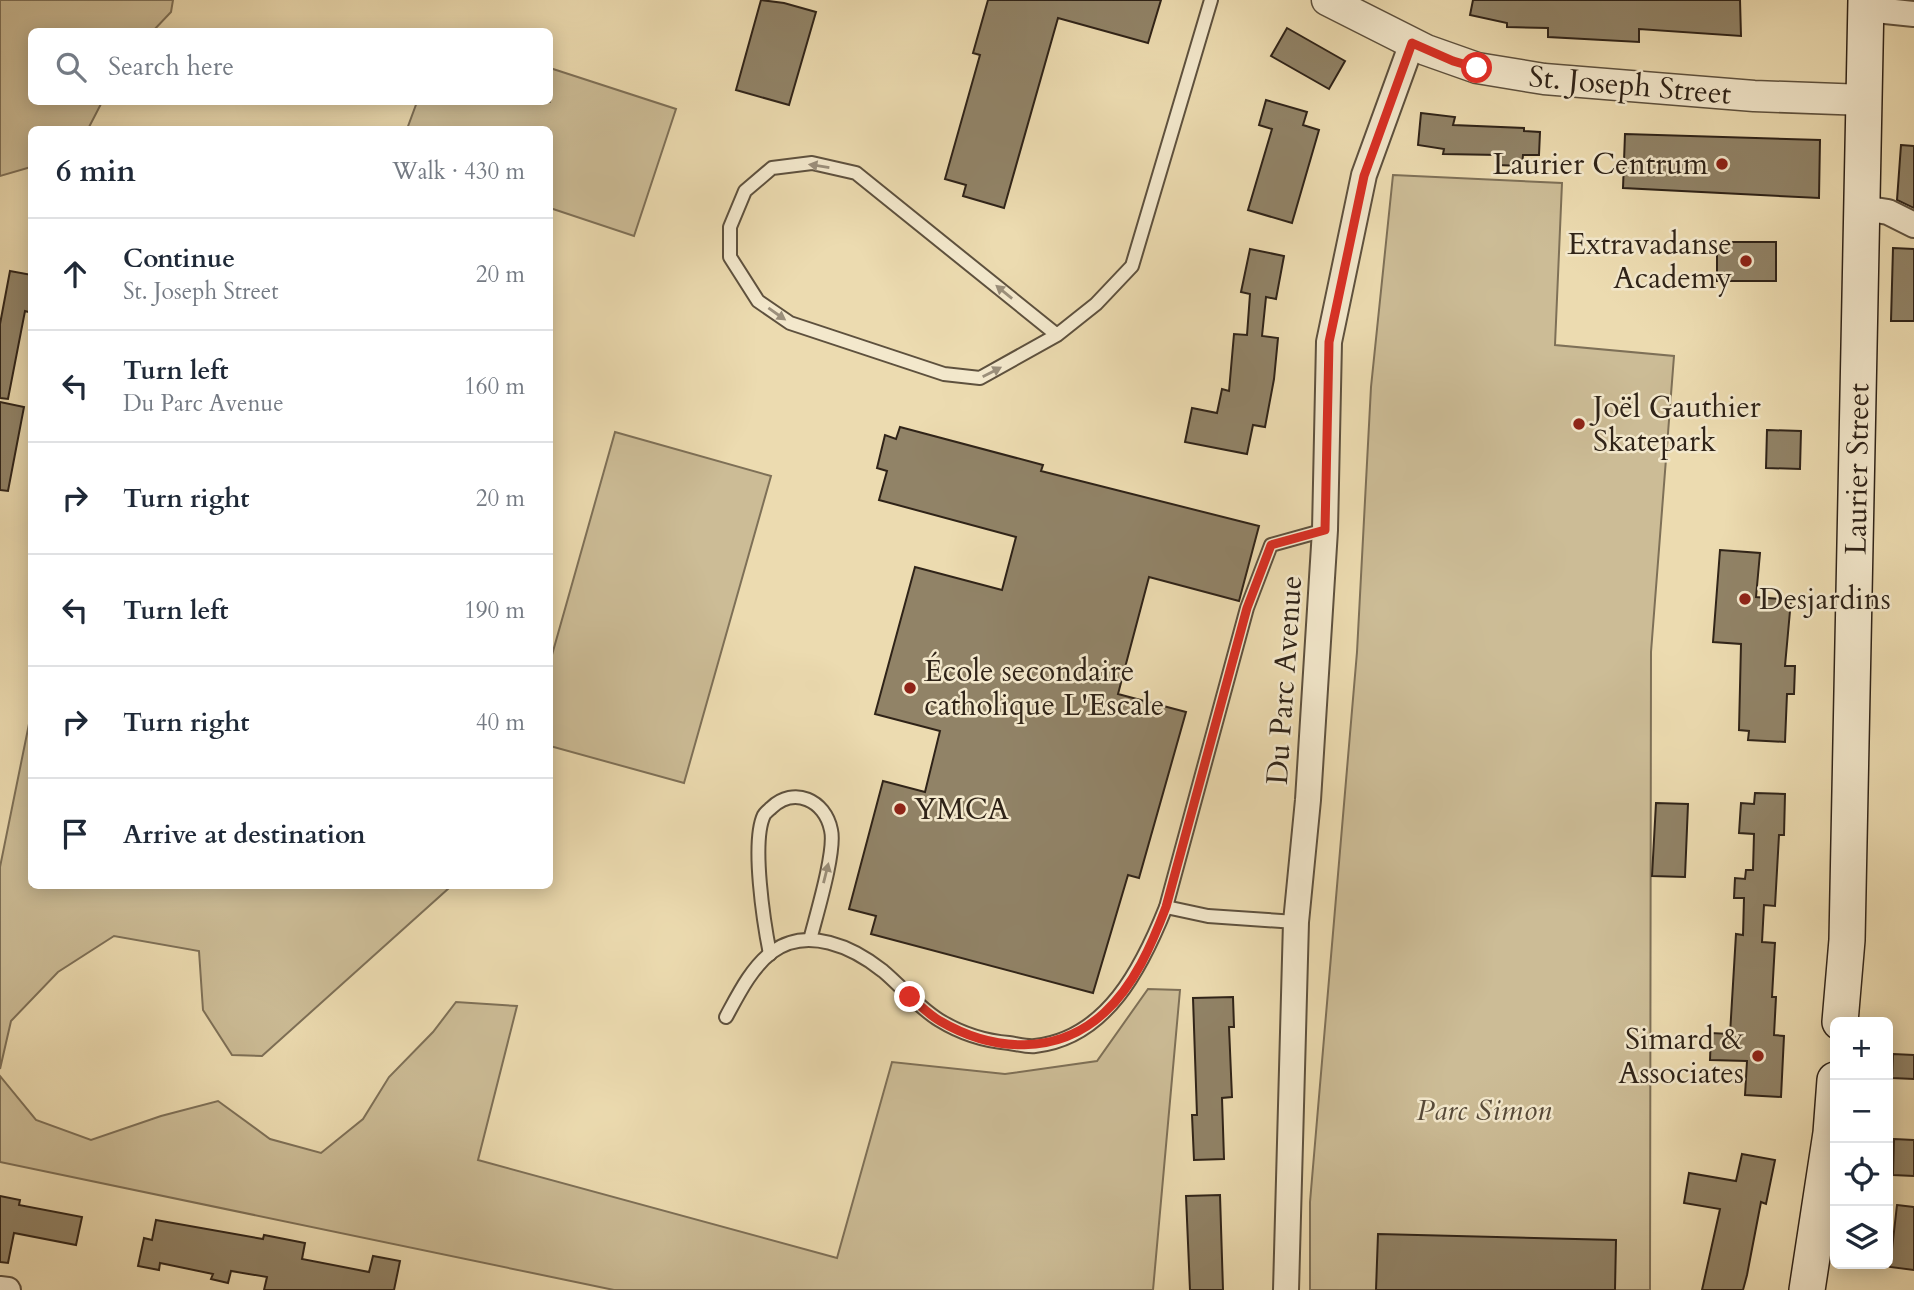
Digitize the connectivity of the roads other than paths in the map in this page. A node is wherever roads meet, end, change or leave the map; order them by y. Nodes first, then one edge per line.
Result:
1 (1211, 0) edge
2 (1327, 0) edge
3 (1866, 4) edge
4 (1914, 14) edge
5 (1412, 43) junction
6 (1865, 100) junction
7 (1863, 208) junction
8 (1914, 225) edge
9 (1057, 335) junction
10 (1325, 530) junction
11 (1166, 907) junction
12 (1296, 922) junction
13 (810, 940) junction
14 (770, 954) junction
15 (726, 1017) dead end
16 (1840, 1017) edge
17 (1830, 1140) edge
18 (0, 1289) edge
19 (8, 1290) edge
20 (1286, 1290) edge
21 (1807, 1290) edge

1 - 9 lane
2 - 5 street, St. Joseph Street
3 - 4 street
3 - 6 main road, Laurier Street
5 - 6 street, St. Joseph Street
5 - 10 street, Du Parc Avenue
6 - 7 main road, Laurier Street
7 - 8 street
7 - 16 main road, Laurier Street
9 -> 9 lane
10 - 11 lane
10 - 12 street, Du Parc Avenue
11 - 12 lane
11 - 13 lane
12 - 20 street, Du Parc Avenue
13 - 14 lane
13 -> 14 lane
14 - 15 lane
17 - 21 main road
18 - 19 street

